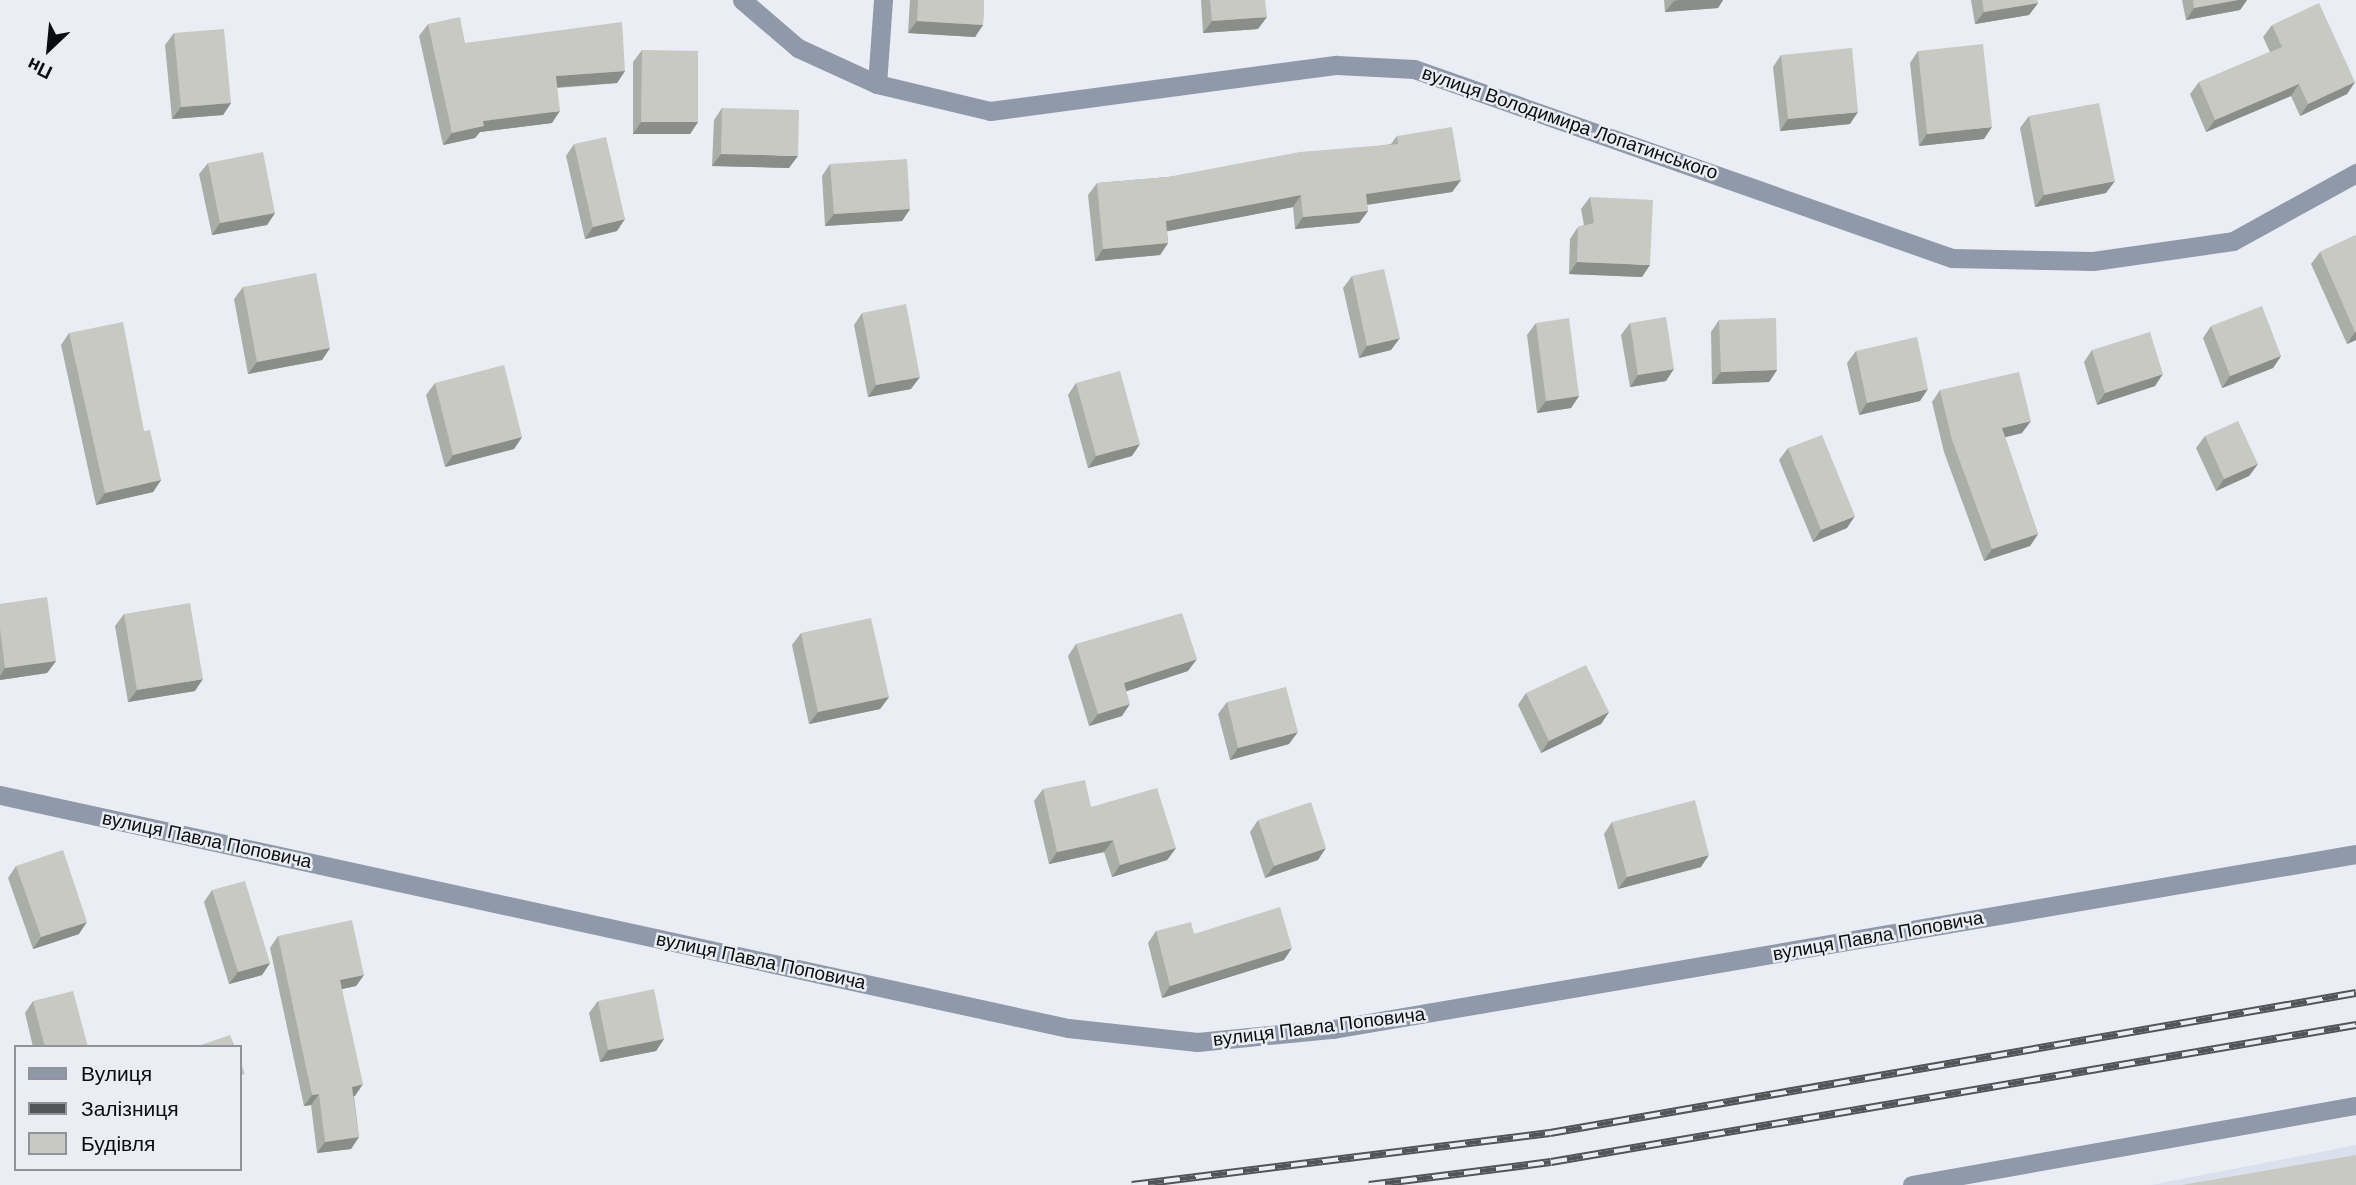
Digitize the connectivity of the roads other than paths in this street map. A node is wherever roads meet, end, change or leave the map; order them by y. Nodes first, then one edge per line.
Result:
1 (742, 0) edge
2 (883, 0) edge
3 (877, 84) junction
4 (2356, 173) edge
5 (0, 795) edge
6 (2356, 854) edge
7 (2356, 1106) edge
8 (1912, 1185) edge

1 - 3 street, вулиця Володимира Лопатинського
2 - 3 street
3 - 4 street, вулиця Володимира Лопатинського
5 - 6 street, вулиця Павла Поповича
7 - 8 lane

